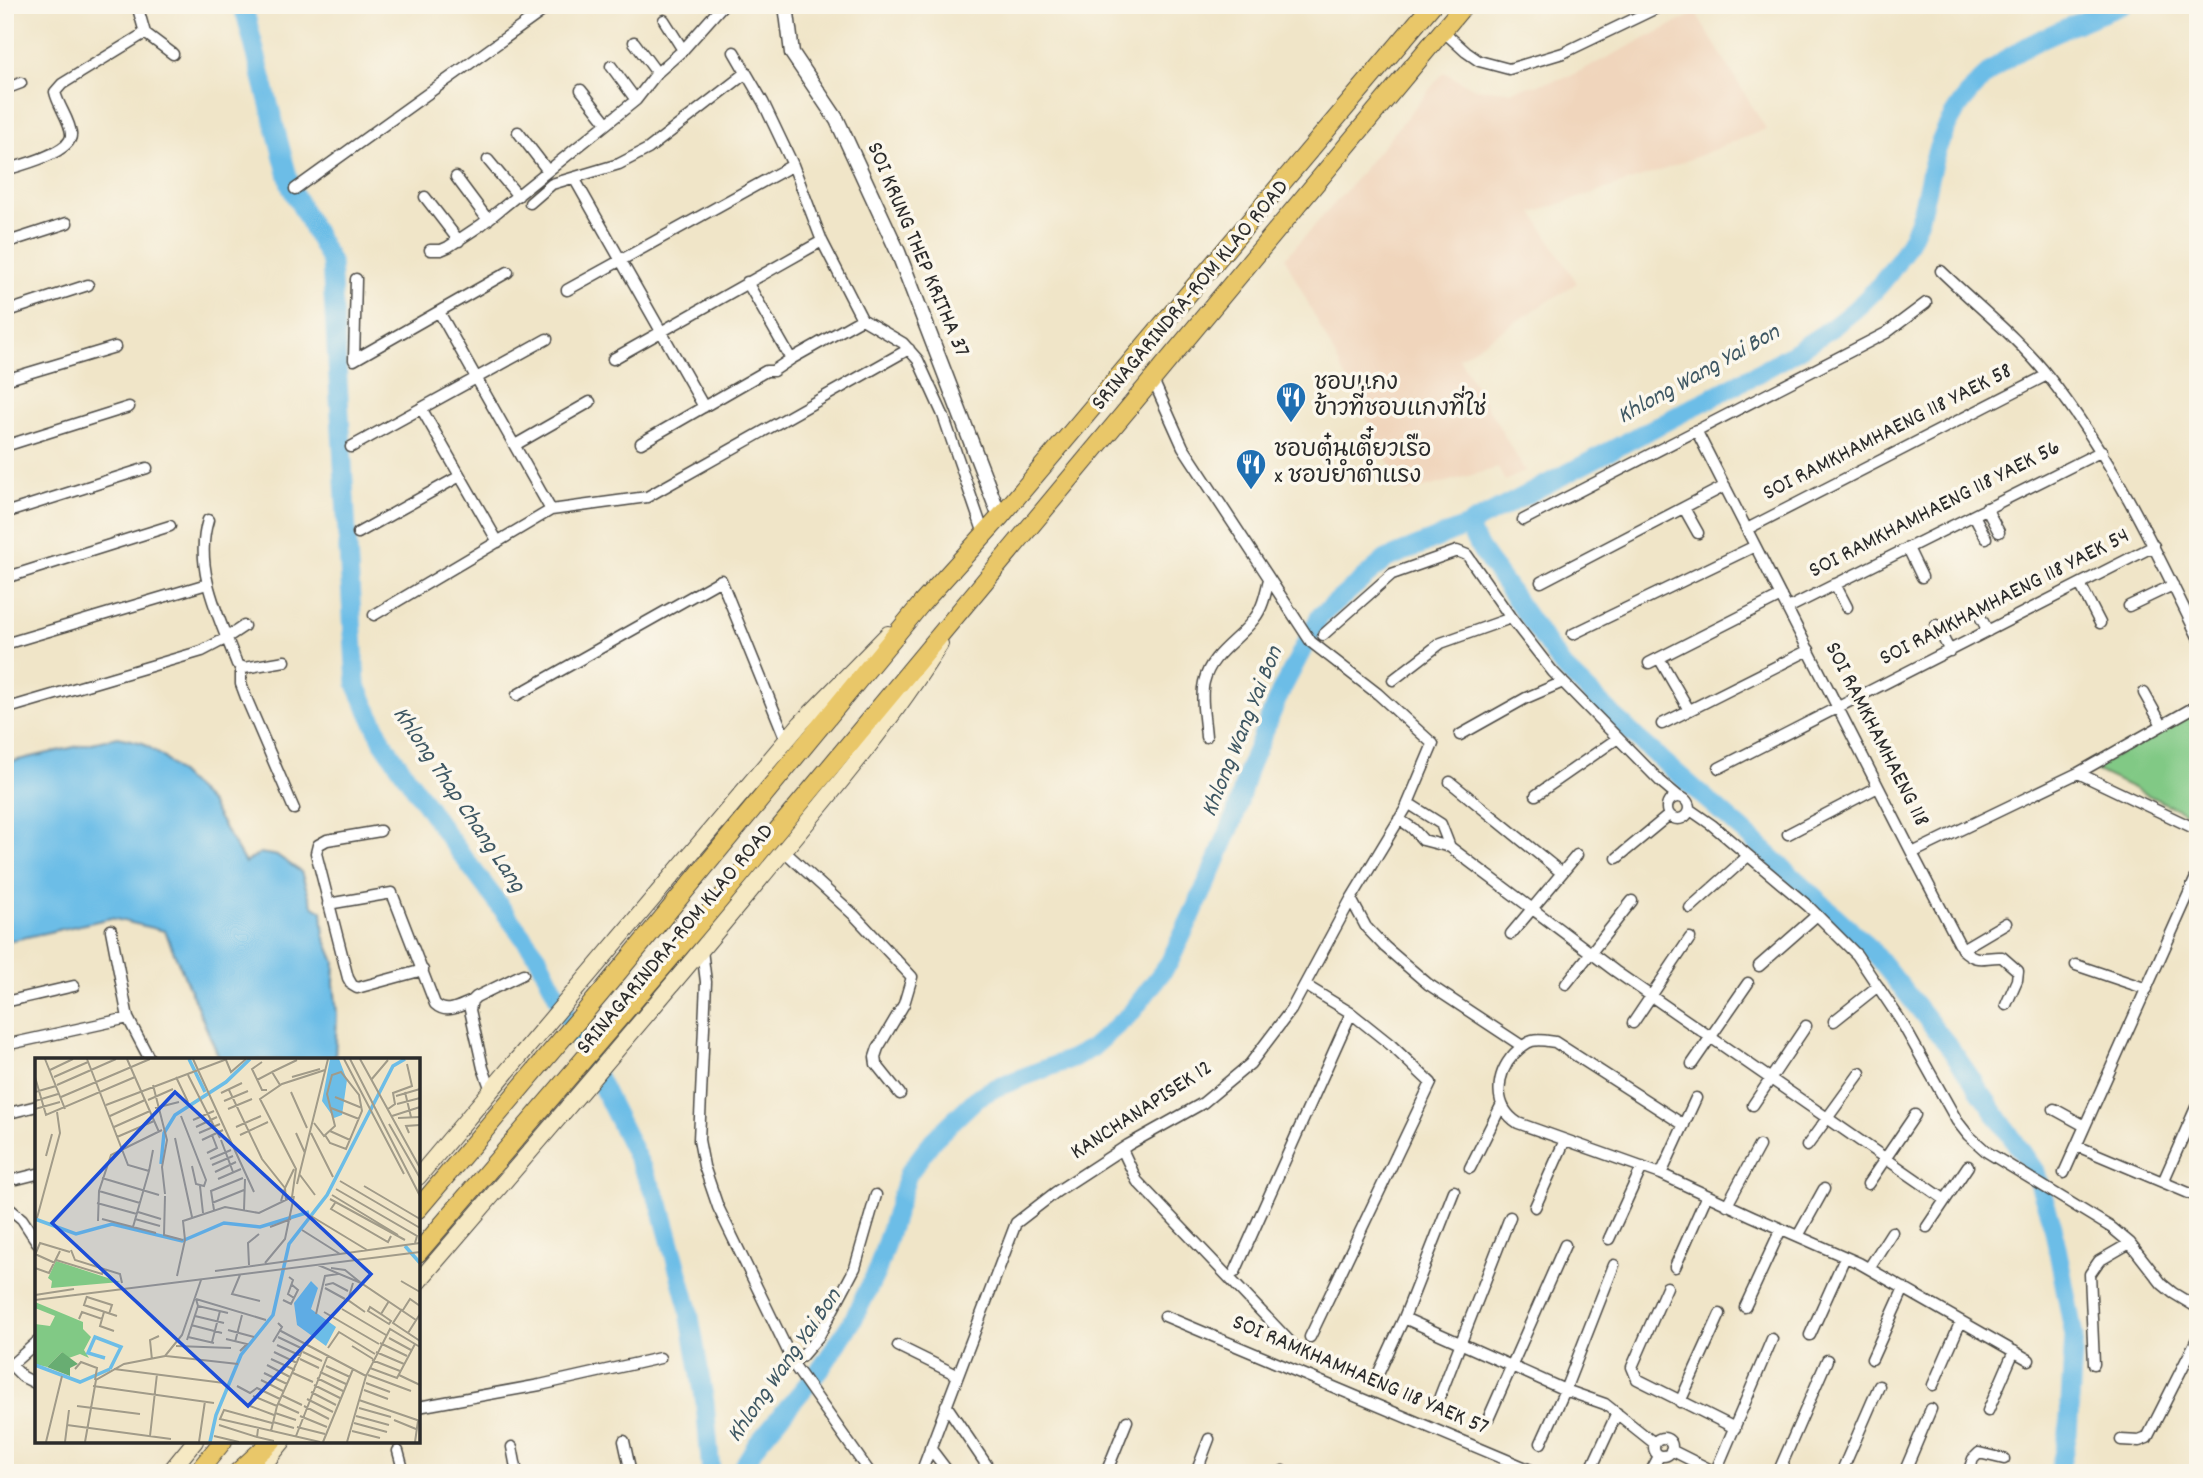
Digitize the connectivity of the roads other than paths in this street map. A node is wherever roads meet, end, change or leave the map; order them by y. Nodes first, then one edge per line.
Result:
1 (137, 5) edge
2 (551, 5) edge
3 (723, 5) edge
4 (786, 5) edge
5 (1432, 5) edge
6 (1464, 5) edge
7 (1632, 5) edge
8 (1663, 5) edge
9 (1638, 18) junction
10 (664, 20) dead end
11 (1443, 30) junction
12 (145, 33) junction
13 (634, 42) dead end
14 (683, 50) junction
15 (734, 52) dead end
16 (173, 54) dead end
17 (611, 66) dead end
18 (657, 73) junction
19 (746, 73) junction
20 (21, 83) dead end
21 (5, 89) edge
22 (581, 90) dead end
23 (636, 100) junction
24 (607, 123) junction
25 (518, 132) dead end
26 (488, 160) dead end
27 (793, 165) junction
28 (5, 170) edge
29 (548, 171) junction
30 (456, 177) dead end
31 (574, 177) junction
32 (295, 189) dead end
33 (518, 196) junction
34 (425, 198) dead end
35 (530, 203) dead end
36 (488, 220) junction
37 (67, 223) dead end
38 (458, 241) junction
39 (822, 241) junction
40 (5, 243) edge
41 (430, 250) dead end
42 (620, 259) junction
43 (1941, 271) dead end
44 (508, 272) dead end
45 (356, 279) dead end
46 (747, 282) junction
47 (88, 285) dead end
48 (567, 289) dead end
49 (1926, 303) dead end
50 (5, 312) edge
51 (439, 312) junction
52 (862, 319) junction
53 (661, 332) junction
54 (547, 339) dead end
55 (115, 347) dead end
56 (909, 349) junction
57 (613, 359) dead end
58 (791, 359) junction
59 (2047, 375) junction
60 (477, 378) junction
61 (5, 380) edge
62 (1153, 380) junction
63 (590, 402) dead end
64 (129, 407) dead end
65 (704, 407) junction
66 (421, 408) junction
67 (1696, 430) junction
68 (641, 443) dead end
69 (515, 445) junction
70 (5, 446) edge
71 (351, 447) dead end
72 (2102, 451) junction
73 (147, 468) dead end
74 (460, 476) junction
75 (1725, 486) junction
76 (1684, 508) junction
77 (1986, 508) junction
78 (551, 510) junction
79 (5, 513) edge
80 (1974, 515) junction
81 (1000, 517) junction
82 (208, 520) dead end
83 (1523, 520) dead end
84 (170, 526) dead end
85 (1747, 529) junction
86 (358, 533) dead end
87 (1698, 533) dead end
88 (1999, 533) dead end
89 (984, 534) junction
90 (1986, 538) dead end
91 (498, 542) junction
92 (1755, 546) junction
93 (2154, 546) junction
94 (1908, 548) junction
95 (1922, 577) dead end
96 (5, 578) edge
97 (1269, 579) junction
98 (1541, 582) dead end
99 (207, 584) junction
100 (1835, 584) junction
101 (2080, 584) junction
102 (2172, 585) junction
103 (1781, 596) junction
104 (922, 603) junction
105 (2129, 606) dead end
106 (1847, 607) dead end
107 (1788, 608) junction
108 (1976, 609) dead end
109 (374, 615) dead end
110 (956, 618) junction
111 (1511, 618) junction
112 (2100, 623) dead end
113 (1936, 625) dead end
114 (244, 626) dead end
115 (1988, 631) junction
116 (1573, 634) dead end
117 (1323, 635) dead end
118 (2198, 636) edge
119 (227, 637) junction
120 (5, 644) edge
121 (1809, 650) junction
122 (1950, 650) junction
123 (285, 661) dead end
124 (241, 667) junction
125 (1393, 680) dead end
126 (1563, 682) junction
127 (2144, 694) dead end
128 (517, 695) dead end
129 (2198, 705) edge
130 (6, 706) edge
131 (1839, 707) junction
132 (1689, 710) junction
133 (1662, 724) dead end
134 (2162, 725) junction
135 (1461, 735) dead end
136 (1206, 737) dead end
137 (1618, 738) junction
138 (786, 740) junction
139 (1719, 768) dead end
140 (2078, 773) junction
141 (1450, 782) dead end
142 (1878, 787) junction
143 (1536, 795) dead end
144 (1679, 797) junction
145 (1408, 803) junction
146 (294, 809) dead end
147 (1689, 809) junction
148 (1669, 815) junction
149 (1399, 819) junction
150 (380, 831) dead end
151 (2198, 831) edge
152 (1788, 834) dead end
153 (1450, 847) junction
154 (783, 850) junction
155 (1912, 853) junction
156 (1577, 855) dead end
157 (1748, 856) junction
158 (1617, 858) dead end
159 (1562, 873) junction
160 (2198, 873) edge
161 (1351, 899) junction
162 (1632, 901) dead end
163 (328, 904) junction
164 (1690, 908) dead end
165 (1532, 909) junction
166 (1817, 915) junction
167 (2006, 923) dead end
168 (111, 930) dead end
169 (1511, 934) dead end
170 (1690, 938) dead end
171 (1962, 949) junction
172 (702, 950) junction
173 (1591, 953) junction
174 (2076, 965) dead end
175 (1759, 966) dead end
176 (423, 970) junction
177 (523, 974) dead end
178 (1748, 983) dead end
179 (1566, 984) dead end
180 (1305, 985) junction
181 (74, 986) dead end
182 (1878, 986) junction
183 (2147, 989) junction
184 (1651, 996) junction
185 (472, 1001) junction
186 (5, 1002) edge
187 (2006, 1005) dead end
188 (1352, 1013) junction
189 (128, 1018) junction
190 (1834, 1021) dead end
191 (1633, 1023) dead end
192 (1806, 1026) dead end
193 (1710, 1037) junction
194 (5, 1045) edge
195 (1522, 1046) junction
196 (149, 1058) edge
197 (1692, 1064) dead end
198 (1860, 1073) dead end
199 (1770, 1079) junction
200 (491, 1090) junction
201 (900, 1094) dead end
202 (1696, 1098) dead end
203 (2198, 1103) edge
204 (1502, 1104) junction
205 (1753, 1105) dead end
206 (35, 1106) edge
207 (2054, 1110) dead end
208 (13, 1112) dead end
209 (1915, 1115) dead end
210 (1827, 1118) junction
211 (1684, 1125) junction
212 (2085, 1126) junction
213 (1565, 1140) junction
214 (1759, 1146) dead end
215 (1807, 1146) dead end
216 (2077, 1146) junction
217 (1122, 1149) junction
218 (1886, 1158) junction
219 (1968, 1166) dead end
220 (1642, 1167) junction
221 (1470, 1168) dead end
222 (2063, 1173) dead end
223 (35, 1174) edge
224 (1661, 1174) junction
225 (420, 1175) edge
226 (17, 1179) dead end
227 (2163, 1182) junction
228 (1868, 1184) dead end
229 (1824, 1189) dead end
230 (1454, 1191) dead end
231 (876, 1195) dead end
232 (1707, 1195) junction
233 (2198, 1197) edge
234 (1944, 1199) junction
235 (5, 1205) edge
236 (1727, 1205) junction
237 (420, 1207) edge
238 (1535, 1207) dead end
239 (1510, 1217) dead end
240 (1927, 1227) dead end
241 (1781, 1229) junction
242 (1892, 1232) dead end
243 (1798, 1236) junction
244 (35, 1239) edge
245 (1609, 1240) dead end
246 (2130, 1243) junction
247 (1565, 1245) dead end
248 (420, 1251) edge
249 (1846, 1257) junction
250 (1614, 1265) dead end
251 (1675, 1267) dead end
252 (1869, 1268) junction
253 (1235, 1272) dead end
254 (420, 1280) edge
255 (1667, 1287) dead end
256 (1904, 1288) junction
257 (1745, 1307) dead end
258 (2198, 1308) edge
259 (1720, 1314) dead end
260 (1165, 1316) dead end
261 (1404, 1318) junction
262 (1961, 1321) junction
263 (1810, 1335) dead end
264 (1310, 1337) dead end
265 (2198, 1337) edge
266 (1772, 1339) dead end
267 (35, 1344) edge
268 (1461, 1345) junction
269 (898, 1346) dead end
270 (1294, 1346) dead end
271 (2014, 1351) junction
272 (660, 1358) dead end
273 (1872, 1359) dead end
274 (1827, 1360) dead end
275 (2029, 1360) dead end
276 (2094, 1364) dead end
277 (8, 1365) edge
278 (795, 1365) junction
279 (1511, 1367) junction
280 (957, 1374) junction
281 (35, 1383) edge
282 (1374, 1383) dead end
283 (1933, 1385) dead end
284 (1879, 1386) dead end
285 (1565, 1390) junction
286 (1440, 1396) dead end
287 (1680, 1402) junction
288 (946, 1405) junction
289 (420, 1407) edge
290 (1931, 1409) dead end
291 (1989, 1411) dead end
292 (1617, 1413) junction
293 (1489, 1417) dead end
294 (1127, 1421) dead end
295 (1735, 1428) junction
296 (1209, 1439) dead end
297 (2121, 1440) dead end
298 (624, 1441) dead end
299 (193, 1443) edge
300 (220, 1443) edge
301 (258, 1443) edge
302 (270, 1443) edge
303 (281, 1443) edge
304 (1541, 1443) dead end
305 (1654, 1443) junction
306 (512, 1447) dead end
307 (930, 1448) junction
308 (1671, 1450) junction
309 (398, 1451) dead end
310 (1659, 1456) junction
311 (2004, 1459) dead end
312 (1593, 1465) dead end
313 (200, 1469) edge
314 (169, 1473) edge
315 (235, 1473) edge
316 (257, 1473) edge
317 (404, 1473) edge
318 (517, 1473) edge
319 (631, 1473) edge
320 (870, 1473) edge
321 (921, 1473) edge
322 (949, 1473) edge
323 (992, 1473) edge
324 (1106, 1473) edge
325 (1196, 1473) edge
326 (1538, 1473) edge
327 (1650, 1473) edge
328 (1715, 1473) edge
329 (1778, 1473) edge
330 (1841, 1473) edge
331 (1904, 1473) edge
332 (1968, 1473) edge

1 - 12 street
2 - 32 street
3 - 14 street
4 - 81 street, SOI KRUNG THEP KRITHA 37
5 - 81 main road, SRINAGARINDRA-ROM KLAO ROAD
6 - 11 main road, SRINAGARINDRA-ROM KLAO ROAD
7 - 9 street
8 - 9 street
9 - 11 street
10 - 14 street
11 - 62 main road, SRINAGARINDRA-ROM KLAO ROAD
12 - 16 street
12 - 28 street
13 - 18 street
14 - 18 street
15 - 19 street
17 - 23 street
18 - 23 street
19 - 27 street
19 - 31 street
20 - 21 street
22 - 24 street
23 - 24 street
24 - 29 street
25 - 29 street
26 - 33 street
27 - 39 street
27 - 42 street
29 - 33 street
30 - 36 street
31 - 35 street
31 - 42 street
33 - 36 street
34 - 38 street
36 - 38 street
37 - 40 street
38 - 41 street
39 - 46 street
39 - 52 street
42 - 48 street
42 - 53 street
43 - 59 street
44 - 51 street
45 - 51 street
46 - 53 street
46 - 58 street
47 - 50 street
49 - 67 street
51 - 60 street
52 - 56 street
52 - 58 street
53 - 57 street
53 - 65 street
54 - 60 street
55 - 61 street
56 - 78 street
56 - 89 street
58 - 65 street
59 - 72 street
59 - 85 street, SOI RAMKHAMHAENG 118 YAEK 58
60 - 66 street
60 - 69 street
62 - 97 street
62 - 110 main road, SRINAGARINDRA-ROM KLAO ROAD
63 - 69 street
64 - 70 street
65 - 68 street
66 - 71 street
66 - 74 street
67 - 75 street, SOI RAMKHAMHAENG 118
67 - 83 street
69 - 78 street
72 - 77 street, SOI RAMKHAMHAENG 118 YAEK 56
72 - 93 street
73 - 79 street
74 - 86 street
74 - 91 street
75 - 76 street
75 - 85 street, SOI RAMKHAMHAENG 118
76 - 87 street
76 - 98 street
77 - 80 street, SOI RAMKHAMHAENG 118 YAEK 56
77 - 88 street
78 - 91 street
80 - 90 street
80 - 94 street, SOI RAMKHAMHAENG 118 YAEK 56
81 - 89 main road, SRINAGARINDRA-ROM KLAO ROAD
82 - 99 street
84 - 96 street
85 - 92 street, SOI RAMKHAMHAENG 118
89 - 104 main road, SRINAGARINDRA-ROM KLAO ROAD
91 - 109 street
92 - 103 street, SOI RAMKHAMHAENG 118
92 - 116 street
93 - 101 street, SOI RAMKHAMHAENG 118 YAEK 54
93 - 102 street
94 - 95 street
94 - 100 street, SOI RAMKHAMHAENG 118 YAEK 56
97 - 136 street
97 - 145 street, KANCHANAPISEK 12
99 - 119 street
99 - 120 street
100 - 106 street
100 - 107 street, SOI RAMKHAMHAENG 118 YAEK 56
101 - 112 street
101 - 115 street, SOI RAMKHAMHAENG 118 YAEK 54
102 - 105 street
102 - 118 street
103 - 107 street, SOI RAMKHAMHAENG 118
103 - 132 street
104 - 138 main road, SRINAGARINDRA-ROM KLAO ROAD
104 - 237 main road, SRINAGARINDRA-ROM KLAO ROAD
107 - 121 street, SOI RAMKHAMHAENG 118
108 - 115 street
110 - 154 main road, SRINAGARINDRA-ROM KLAO ROAD
110 - 248 main road, SRINAGARINDRA-ROM KLAO ROAD
111 - 117 street
111 - 125 street
111 - 126 street
113 - 122 street
114 - 119 street
115 - 122 street, SOI RAMKHAMHAENG 118 YAEK 54
119 - 124 street
119 - 130 street
121 - 131 street, SOI RAMKHAMHAENG 118
121 - 132 street
122 - 131 street, SOI RAMKHAMHAENG 118 YAEK 54
123 - 124 street
124 - 146 street
126 - 135 street
126 - 137 street
127 - 134 street
128 - 138 street
129 - 134 street, SOI RAMKHAMHAENG 118
131 - 139 street, SOI RAMKHAMHAENG 118 YAEK 54
131 - 142 street, SOI RAMKHAMHAENG 118
132 - 133 street
134 - 140 street, SOI RAMKHAMHAENG 118
137 - 143 street
137 - 144 street
138 - 200 main road, SRINAGARINDRA-ROM KLAO ROAD
140 - 151 street
140 - 155 street, SOI RAMKHAMHAENG 118
141 - 159 street
142 - 152 street
142 - 155 street, SOI RAMKHAMHAENG 118
144 - 147 street
144 - 148 street
145 - 149 street, KANCHANAPISEK 12
145 - 153 street
147 - 148 street
147 - 157 street
148 - 158 street
149 - 153 street
149 - 161 street, KANCHANAPISEK 12
150 - 163 street
153 - 165 street
154 - 172 main road, SRINAGARINDRA-ROM KLAO ROAD
154 - 201 street
155 - 171 street
156 - 159 street
157 - 164 street
157 - 166 street
159 - 165 street
160 - 183 street
161 - 180 street, KANCHANAPISEK 12
161 - 195 street
162 - 173 street
163 - 176 street
163 - 176 street
165 - 169 street
165 - 173 street
166 - 175 street
166 - 182 street
167 - 171 street
168 - 189 street
170 - 184 street
171 - 187 street
172 - 254 main road, SRINAGARINDRA-ROM KLAO ROAD
172 - 278 street
173 - 179 street
173 - 184 street
174 - 183 street
176 - 185 street
177 - 185 street
178 - 193 street
180 - 188 street
180 - 217 street, KANCHANAPISEK 12
181 - 186 street
182 - 190 street
182 - 246 street
183 - 212 street
184 - 191 street
184 - 193 street
185 - 200 street
188 - 253 street
188 - 264 street
189 - 194 street
189 - 196 street
192 - 199 street
193 - 197 street
193 - 199 street
195 - 204 street
195 - 211 street
198 - 210 street
199 - 205 street
199 - 210 street
200 - 225 main road, SRINAGARINDRA-ROM KLAO ROAD
202 - 211 street
203 - 227 street
204 - 213 street
204 - 221 street
206 - 208 street
207 - 212 street
209 - 218 street
210 - 215 street
210 - 218 street
211 - 224 street
212 - 216 street
213 - 220 street
213 - 238 street
214 - 236 street
216 - 222 street
216 - 227 street
217 - 270 street
217 - 280 street, KANCHANAPISEK 12
218 - 228 street
218 - 234 street
219 - 234 street
220 - 224 street
220 - 245 street
223 - 226 street
224 - 232 street
227 - 233 street
229 - 243 street
230 - 261 street
231 - 278 street
232 - 236 street
232 - 251 street
234 - 240 street
235 - 244 street
236 - 241 street
239 - 268 street
241 - 243 street
241 - 257 street
242 - 252 street
243 - 249 street
246 - 258 street
246 - 276 street
247 - 279 street
249 - 252 street
249 - 263 street
250 - 285 street
252 - 256 street
255 - 287 street
256 - 262 street
256 - 273 street
259 - 287 street
260 - 326 street, SOI RAMKHAMHAENG 118 YAEK 57
261 - 268 street
261 - 282 street
262 - 271 street
262 - 283 street
265 - 297 street
266 - 295 street
267 - 277 street
268 - 279 street
268 - 286 street
269 - 280 street
271 - 275 street
271 - 291 street
272 - 289 street
274 - 329 street
277 - 281 street
278 - 320 street
279 - 285 street
279 - 293 street
280 - 288 street, KANCHANAPISEK 12
284 - 330 street
285 - 292 street
285 - 304 street
287 - 295 street
288 - 307 street, KANCHANAPISEK 12
288 - 323 street
290 - 331 street
292 - 305 street
292 - 312 street
294 - 324 street
295 - 328 street
296 - 325 street
298 - 319 street
299 - 314 main road
300 - 313 main road
301 - 315 main road
302 - 315 main road
303 - 316 main road
305 - 308 street
305 - 310 street
306 - 318 street
307 - 321 street, KANCHANAPISEK 12
307 - 322 street
308 - 310 street
308 - 328 street
309 - 317 street
310 - 327 street
311 - 332 street

